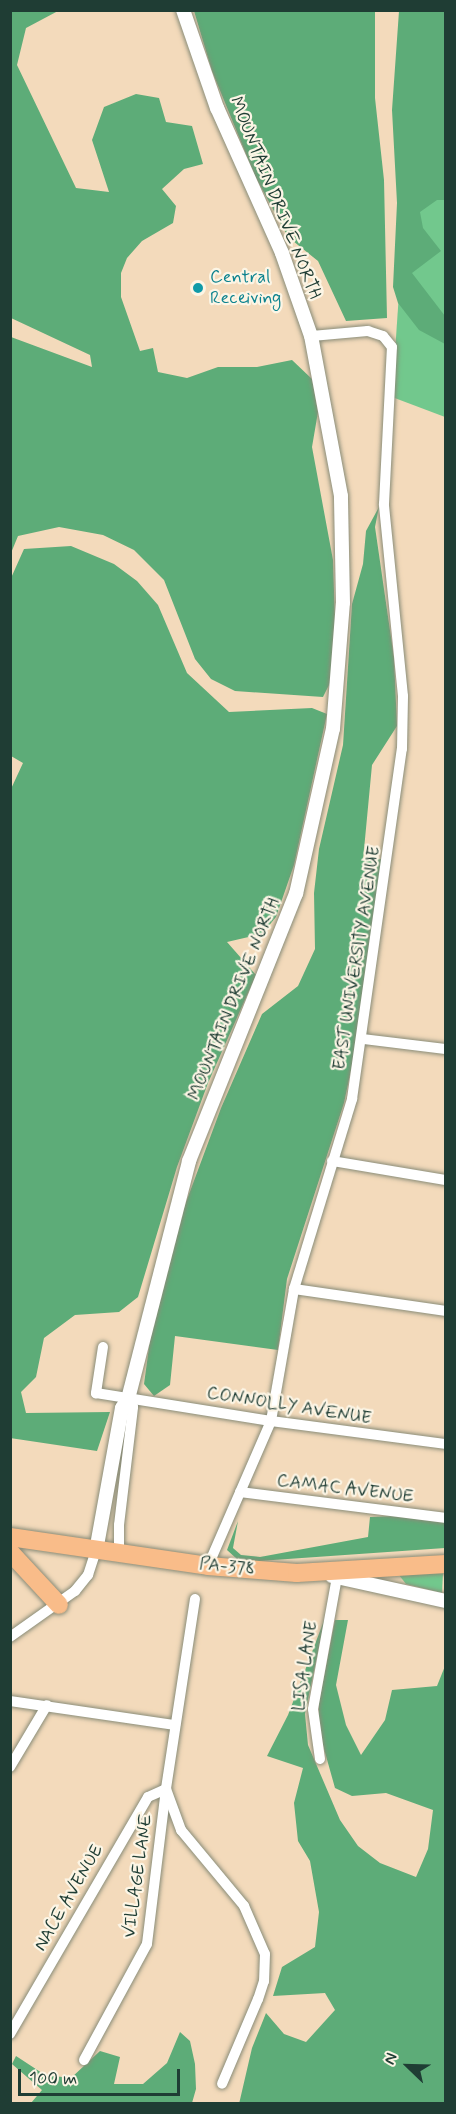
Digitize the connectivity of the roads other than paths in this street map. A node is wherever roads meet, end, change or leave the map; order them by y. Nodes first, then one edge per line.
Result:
1 (183, 10) edge
2 (311, 336) junction
3 (363, 1039) junction
4 (446, 1049) edge
5 (332, 1161) junction
6 (446, 1180) edge
7 (294, 1289) junction
8 (446, 1311) edge
9 (103, 1347) dead end
10 (128, 1399) junction
11 (271, 1421) junction
12 (446, 1443) edge
13 (240, 1492) junction
14 (446, 1518) edge
15 (10, 1537) edge
16 (96, 1551) junction
17 (10, 1552) edge
18 (119, 1554) junction
19 (446, 1564) edge
20 (208, 1566) junction
21 (297, 1573) junction
22 (337, 1577) junction
23 (195, 1599) dead end
24 (446, 1601) edge
25 (59, 1605) junction
26 (10, 1637) edge
27 (10, 1701) edge
28 (46, 1705) junction
29 (176, 1725) junction
30 (320, 1759) dead end
31 (10, 1767) edge
32 (166, 1790) junction
33 (10, 2034) edge
34 (84, 2060) dead end
35 (222, 2084) dead end

1 - 2 street, MOUNTAIN DRIVE NORTH
2 - 3 street, EAST UNIVERSITY AVENUE
2 - 10 street, MOUNTAIN DRIVE NORTH
3 - 4 street
3 - 5 street, EAST UNIVERSITY AVENUE
5 - 6 street
5 - 7 street, EAST UNIVERSITY AVENUE
7 - 8 street
7 - 11 street, EAST UNIVERSITY AVENUE
9 - 10 street, CONNOLLY AVENUE
10 - 11 street, CONNOLLY AVENUE
10 - 16 street, MOUNTAIN DRIVE NORTH
10 - 18 street
11 - 12 street, CONNOLLY AVENUE
11 - 13 street, EAST UNIVERSITY AVENUE
13 - 14 street, CAMAC AVENUE
13 - 20 street, EAST UNIVERSITY AVENUE
15 - 16 main road, PA-378
16 - 18 main road, PA-378
16 - 25 street
17 - 25 main road
18 - 20 main road, PA-378
19 - 21 main road, PA-378
20 - 21 main road, PA-378
21 - 22 street
22 - 24 street
22 - 30 street, LISA LANE
23 - 29 street, VILLAGE LANE
25 - 26 street
27 - 28 street
28 - 29 street
28 - 31 street
29 - 32 street, VILLAGE LANE
32 - 33 street, NACE AVENUE
32 - 34 street, VILLAGE LANE
32 - 35 street

